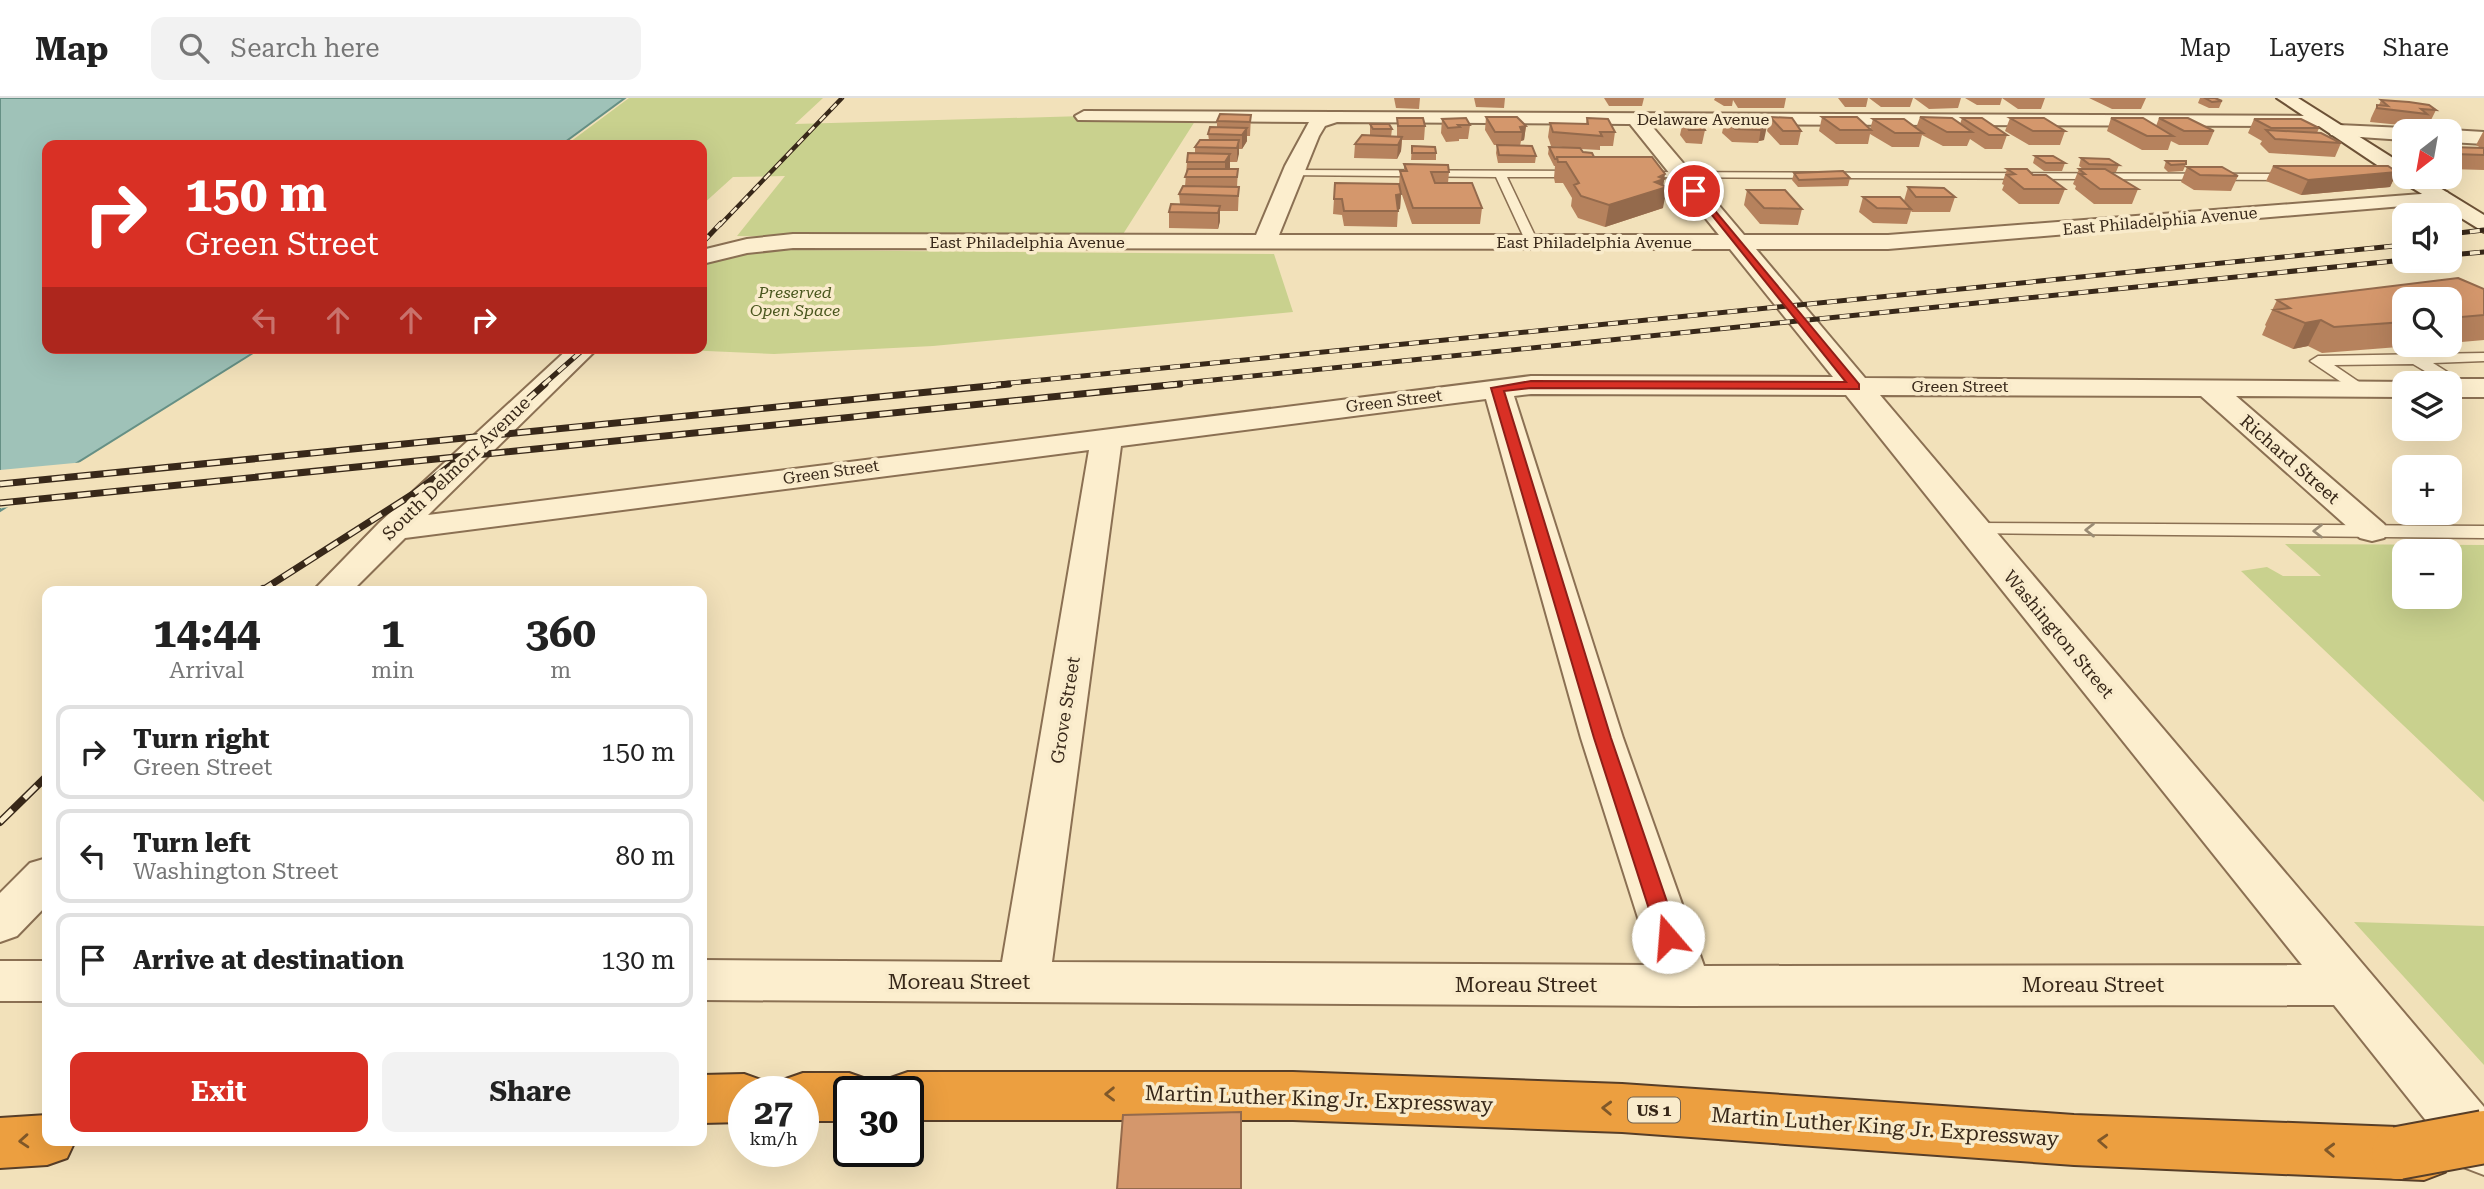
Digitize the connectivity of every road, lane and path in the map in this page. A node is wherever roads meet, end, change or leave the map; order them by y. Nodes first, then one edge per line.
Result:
1 (1443, 98) edge
2 (1796, 98) edge
3 (2286, 98) edge
4 (1084, 116) dead end
5 (1334, 118) junction
6 (1450, 118) junction
7 (1635, 118) junction
8 (1821, 119) junction
9 (2330, 126) junction
10 (2392, 133) edge
11 (2462, 137) edge
12 (2484, 138) edge
13 (2392, 166) edge
14 (1289, 173) junction
15 (1500, 173) junction
16 (1596, 174) edge
17 (1624, 174) edge
18 (1679, 174) junction
19 (2313, 177) edge
20 (2392, 177) edge
21 (2382, 178) edge
22 (2427, 189) edge
23 (2468, 193) dead end
24 (2439, 197) junction
25 (2484, 225) edge
26 (1265, 242) junction
27 (1532, 242) junction
28 (1738, 242) junction
29 (707, 256) edge
30 (579, 354) edge
31 (2484, 357) edge
32 (2416, 359) junction
33 (1855, 386) junction
34 (2208, 387) junction
35 (2356, 387) junction
36 (2392, 387) edge
37 (1497, 388) junction
38 (2465, 388) edge
39 (1107, 437) junction
40 (1973, 529) junction
41 (391, 530) junction
42 (2372, 531) junction
43 (2484, 532) edge
44 (336, 586) edge
45 (42, 880) edge
46 (0, 923) edge
47 (707, 980) edge
48 (0, 981) edge
49 (42, 981) edge
50 (1024, 982) junction
51 (2350, 985) junction
52 (1685, 986) junction
53 (924, 1096) edge
54 (728, 1099) edge
55 (707, 1100) edge
56 (2484, 1137) edge
57 (42, 1140) edge
58 (0, 1143) edge
59 (2484, 1149) edge
60 (2399, 1153) junction
61 (2484, 1156) edge

1 - 6 street
2 - 8 street
3 - 9 street
4 - 5 street, Delaware Avenue
5 - 6 street, Delaware Avenue
5 - 14 street
6 - 7 street, Delaware Avenue
7 - 8 street, Delaware Avenue
7 - 18 street, Washington Street
8 - 9 street, Delaware Avenue
9 - 10 street, Delaware Avenue
9 - 13 street
11 - 12 street
14 - 15 lane
14 - 26 street
15 - 16 lane
15 - 27 lane
17 - 18 lane
18 - 19 lane
18 - 28 street, Washington Street
20 - 21 lane
22 - 24 street
23 - 24 street, East Philadelphia Avenue
24 - 25 street
24 - 28 street, East Philadelphia Avenue
26 - 27 street, East Philadelphia Avenue
26 - 29 street, East Philadelphia Avenue
27 - 28 street, East Philadelphia Avenue
28 - 33 street, Washington Street
30 - 41 street, South Delmorr Avenue
31 - 32 lane
32 - 35 lane
32 - 38 lane
33 - 34 street, Green Street
33 - 37 street, Green Street
33 - 40 street, Washington Street
34 - 35 street, Green Street
34 - 42 street, Richard Street
35 - 36 street, Green Street
37 - 39 street, Green Street
37 - 52 street
39 - 41 street, Green Street
39 - 50 street, Grove Street
42 -> 40 lane
40 - 51 street, Washington Street
41 - 44 street, South Delmorr Avenue
42 - 43 lane
45 - 46 street
47 - 50 street, Moreau Street
48 - 49 street
50 - 52 street, Moreau Street
51 - 52 street, Moreau Street
51 - 59 street, Washington Street
60 -> 53 highway, Martin Luther King Jr. Expressway / US 1
54 - 55 highway
56 - 60 highway, bridge
57 -> 58 highway
60 - 61 highway, Martin Luther King Jr. Expressway / US 1, bridge

